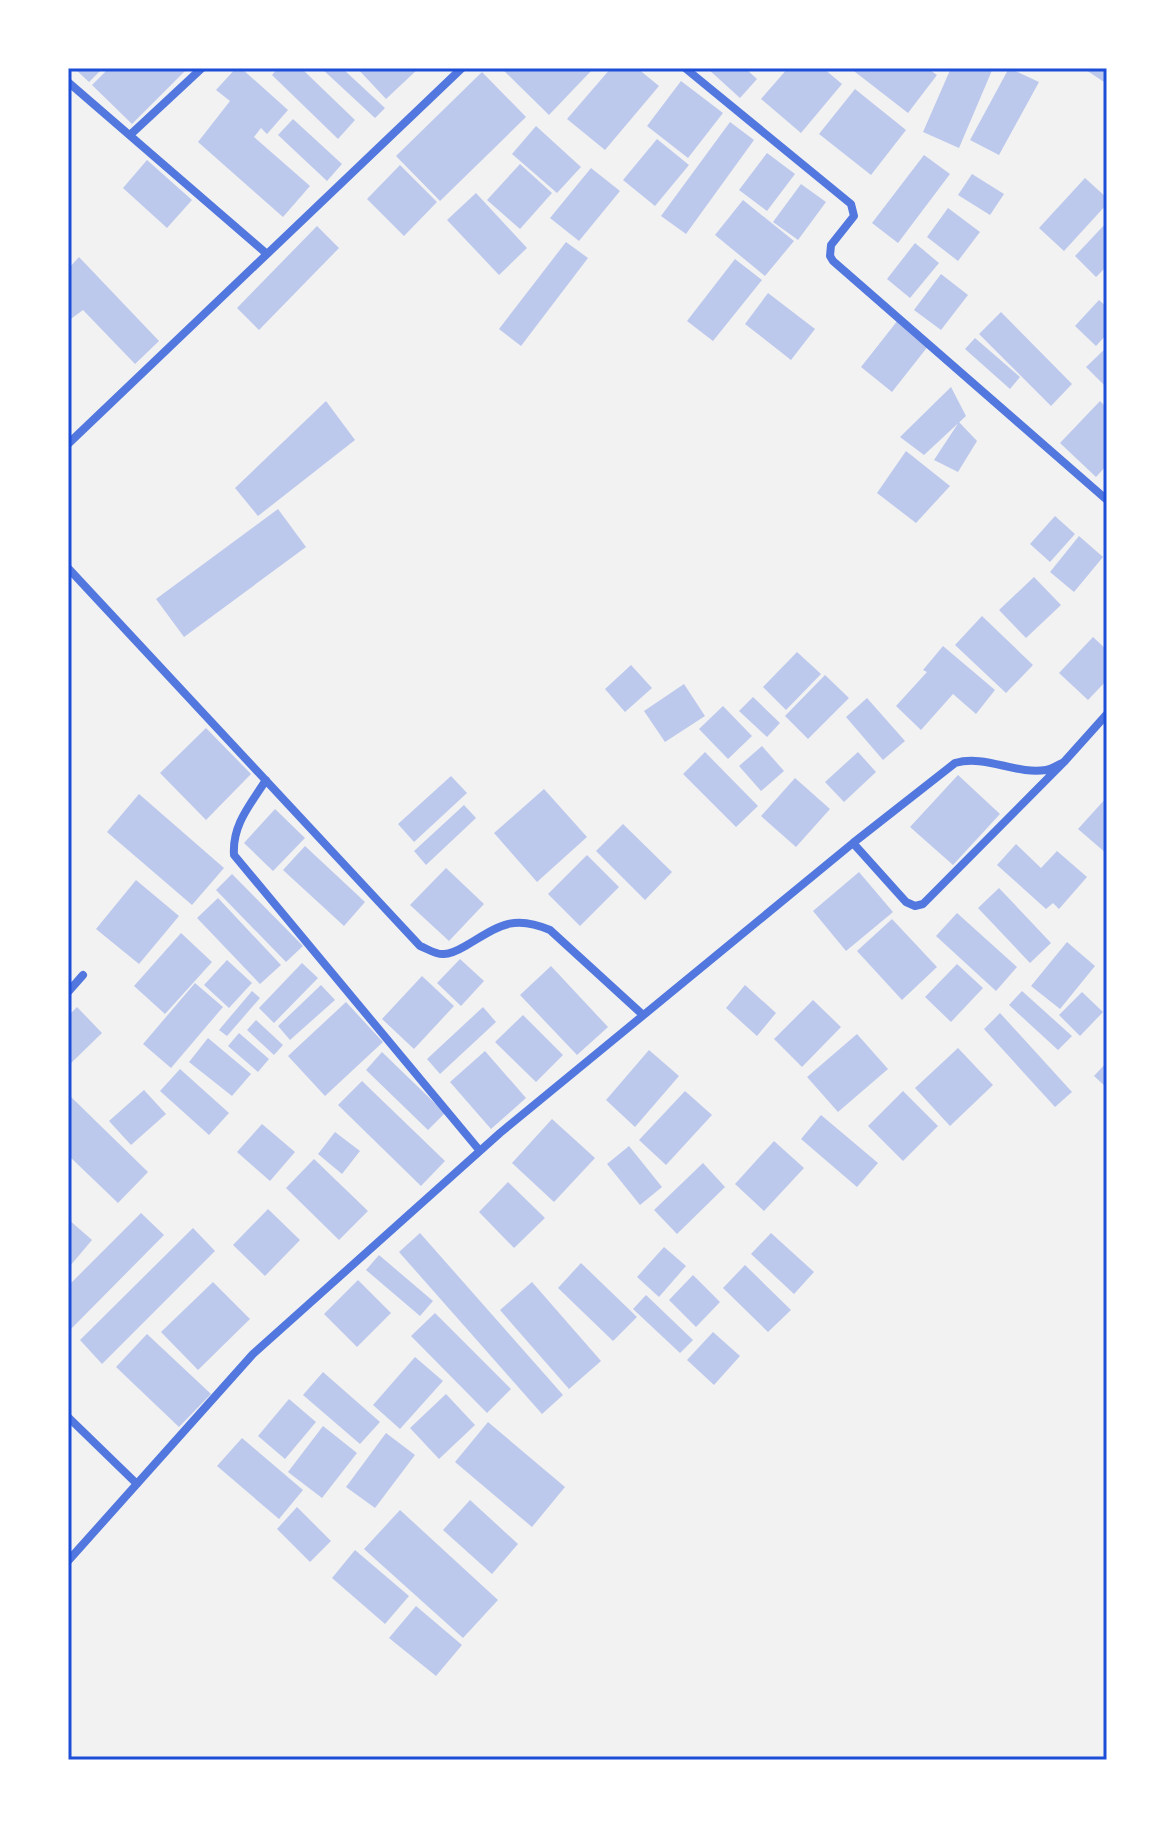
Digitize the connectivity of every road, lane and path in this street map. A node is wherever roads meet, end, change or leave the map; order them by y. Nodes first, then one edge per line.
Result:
1 (202, 68) edge
2 (462, 68) edge
3 (685, 68) edge
4 (68, 82) edge
5 (130, 135) junction
6 (267, 254) junction
7 (68, 444) edge
8 (1107, 500) edge
9 (68, 568) edge
10 (1107, 714) edge
11 (1064, 762) junction
12 (266, 780) junction
13 (853, 843) junction
14 (83, 975) dead end
15 (68, 992) edge
16 (643, 1015) junction
17 (480, 1151) junction
18 (68, 1417) edge
19 (137, 1484) junction
20 (68, 1561) edge

1 - 5 street
2 - 6 street
3 - 8 street
4 - 5 street
5 - 6 street
6 - 7 street
9 - 12 street
10 - 11 street
11 - 13 street
11 - 13 street
12 - 16 street
12 - 17 street
13 - 16 street
14 - 15 street
16 - 17 street
17 - 19 street
18 - 19 street
19 - 20 street

